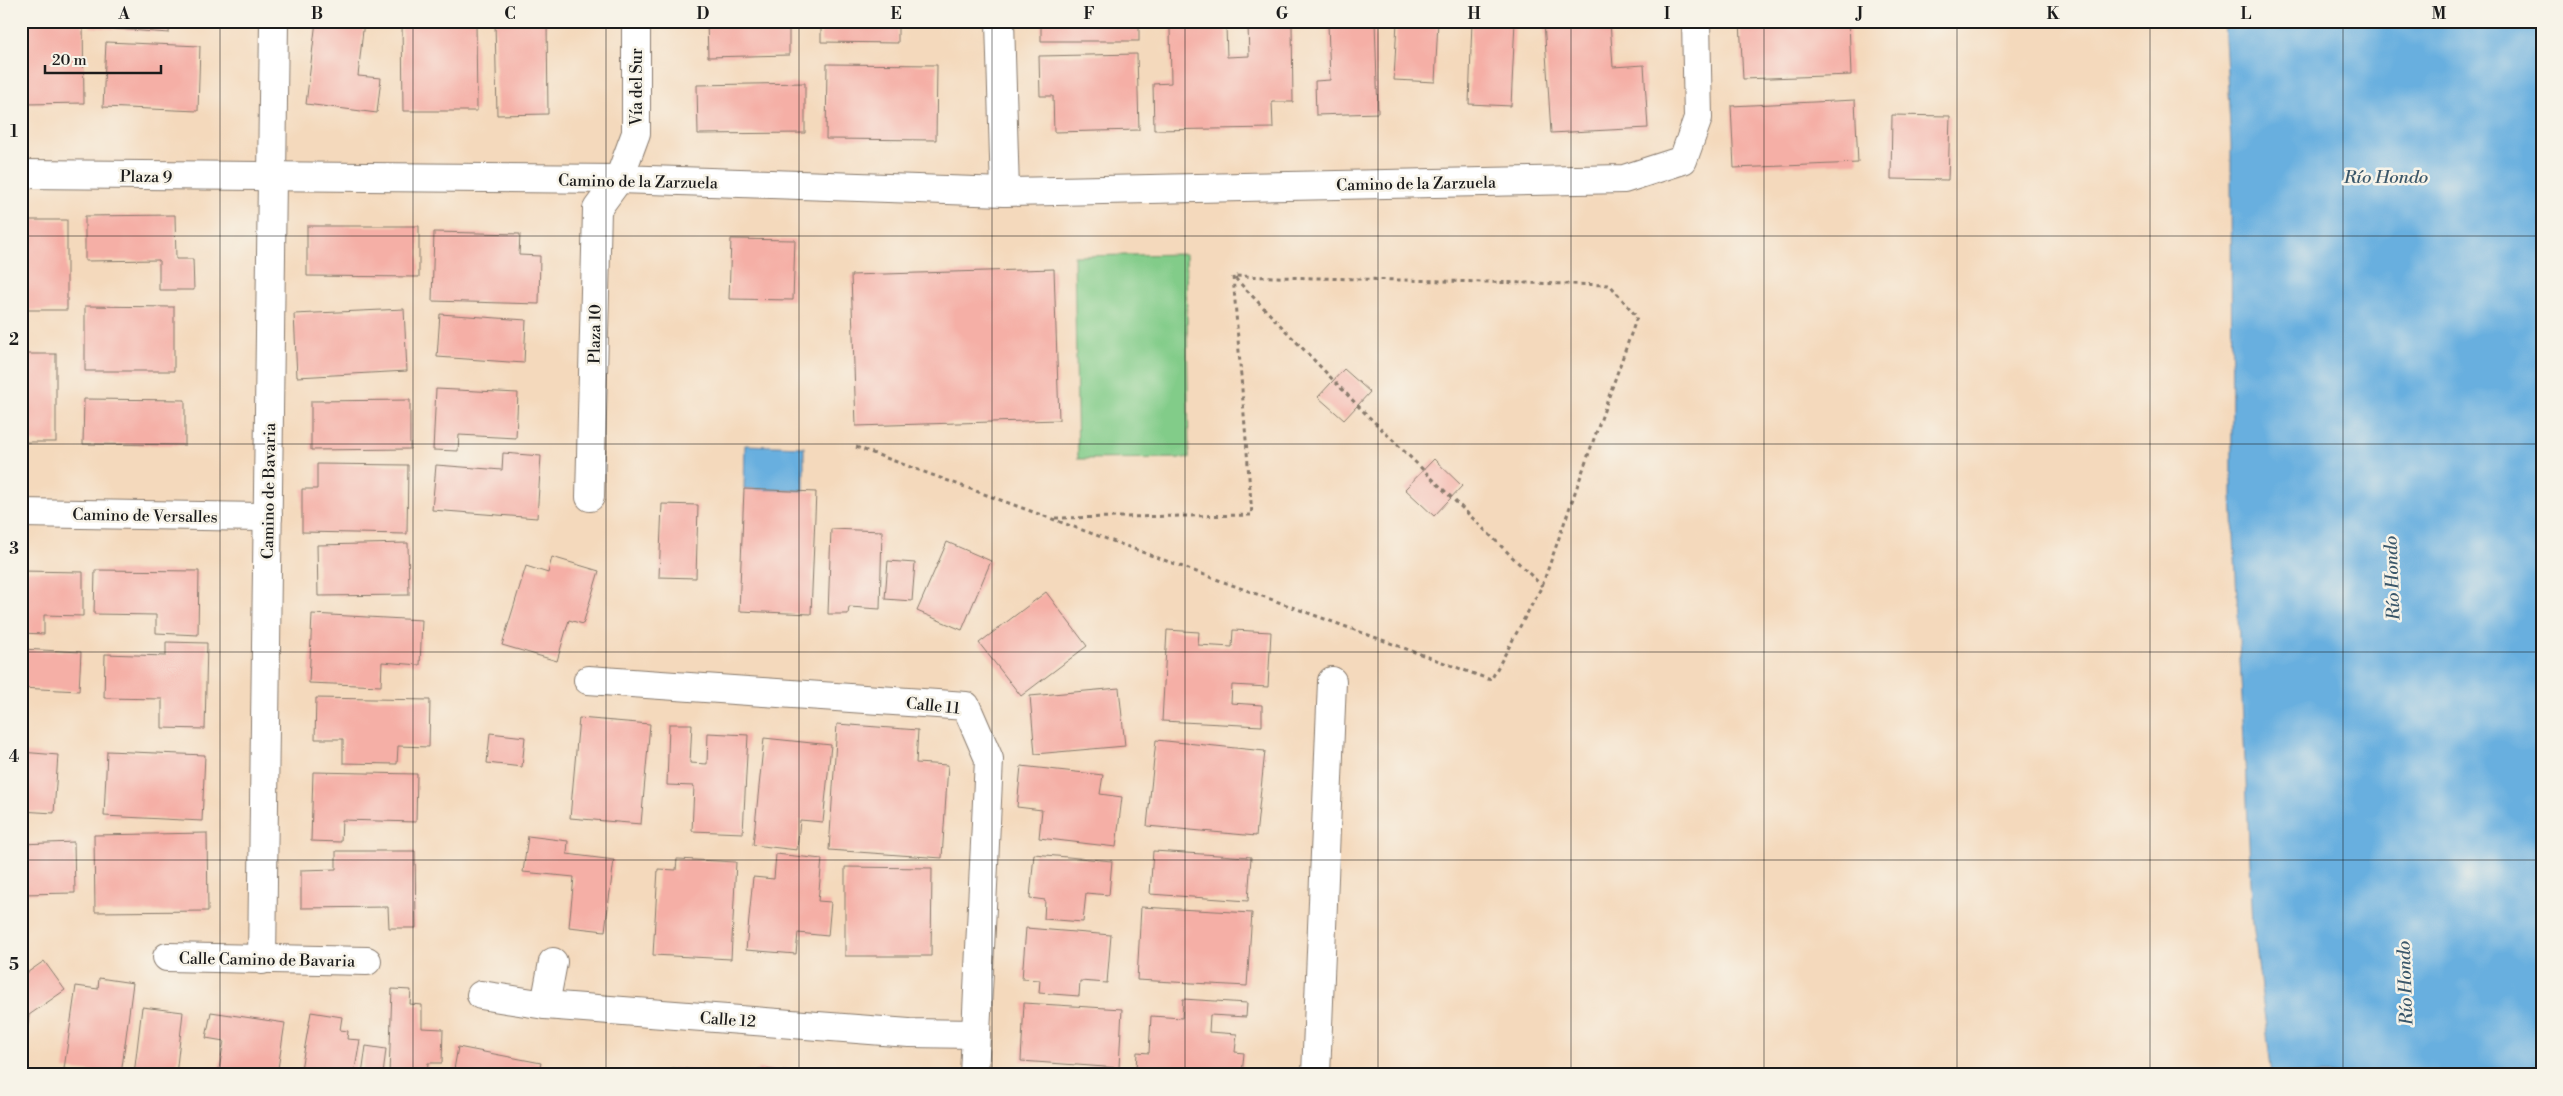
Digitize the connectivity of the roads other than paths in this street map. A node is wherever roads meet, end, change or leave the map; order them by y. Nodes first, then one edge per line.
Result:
1 (274, 21) edge
2 (636, 21) edge
3 (1000, 21) edge
4 (1696, 21) edge
5 (21, 174) edge
6 (270, 178) junction
7 (620, 179) junction
8 (1005, 192) junction
9 (590, 497) dead end
10 (21, 513) edge
11 (268, 517) junction
12 (588, 680) dead end
13 (1332, 681) dead end
14 (167, 957) dead end
15 (262, 960) junction
16 (367, 961) dead end
17 (553, 962) dead end
18 (481, 995) dead end
19 (545, 1005) junction
20 (976, 1034) junction
21 (974, 1075) edge
22 (1316, 1075) edge

1 - 6 street, Camino de Bavaria
2 - 7 street, Vía del Sur
3 - 8 street
4 - 8 street, Camino de la Zarzuela
5 - 6 street, Plaza 9
6 - 7 street, Camino de la Zarzuela
6 - 11 street, Camino de Bavaria
7 - 8 street, Camino de la Zarzuela
7 - 9 street, Plaza 10
10 - 11 street, Camino de Versalles
11 - 15 street, Camino de Bavaria
12 - 20 street, Calle 11
13 - 22 street
14 - 15 street, Calle Camino de Bavaria
15 - 16 street, Calle Camino de Bavaria
17 - 19 street
18 - 19 street, Calle 12
19 - 20 street, Calle 12
20 - 21 street, Calle 11

